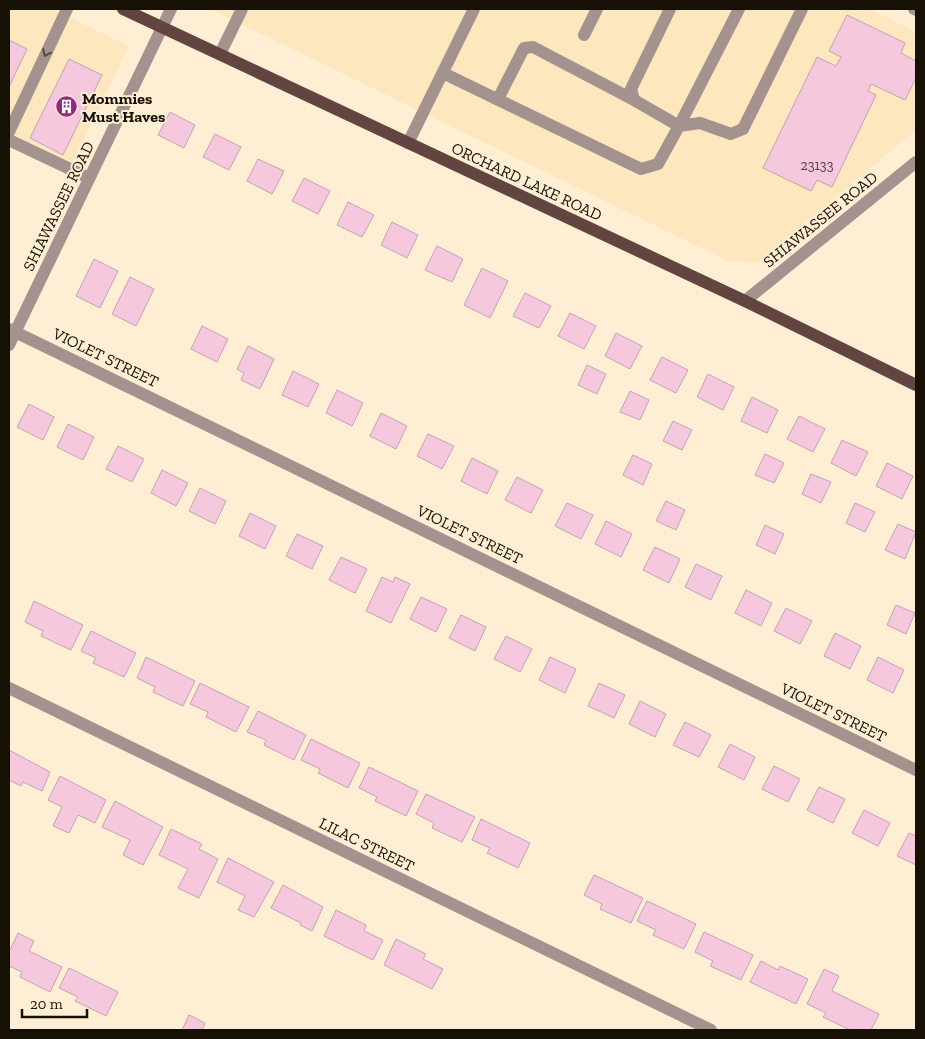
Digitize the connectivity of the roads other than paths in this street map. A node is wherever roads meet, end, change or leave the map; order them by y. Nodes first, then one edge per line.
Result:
1 (67, 9) edge
2 (122, 9) edge
3 (172, 9) edge
4 (242, 9) edge
5 (474, 9) edge
6 (597, 9) edge
7 (670, 9) edge
8 (739, 9) edge
9 (802, 9) edge
10 (162, 27) junction
11 (584, 35) dead end
12 (220, 54) junction
13 (442, 73) junction
14 (498, 100) junction
15 (634, 100) junction
16 (680, 126) junction
17 (9, 132) edge
18 (9, 140) edge
19 (408, 143) junction
20 (916, 162) edge
21 (89, 178) junction
22 (745, 301) junction
23 (12, 330) edge
24 (9, 345) edge
25 (916, 385) edge
26 (9, 688) edge
27 (916, 770) edge
28 (711, 1030) edge

1 -> 17 street
2 - 10 main road, ORCHARD LAKE ROAD
3 - 10 street, SHIAWASSEE ROAD
4 - 12 street
5 - 13 street
6 - 11 street
7 - 15 street
8 - 16 street
9 - 16 street
10 - 12 main road, ORCHARD LAKE ROAD
10 - 21 street, SHIAWASSEE ROAD
12 - 19 main road, ORCHARD LAKE ROAD
13 - 14 street
13 - 19 street
14 - 15 street
14 - 16 street
15 - 16 street
18 - 21 street
19 - 22 main road, ORCHARD LAKE ROAD
20 - 22 street, SHIAWASSEE ROAD
21 - 23 street, SHIAWASSEE ROAD
22 - 25 main road, ORCHARD LAKE ROAD
23 - 24 street, SHIAWASSEE ROAD
23 - 27 street, VIOLET STREET
26 - 28 street, LILAC STREET

